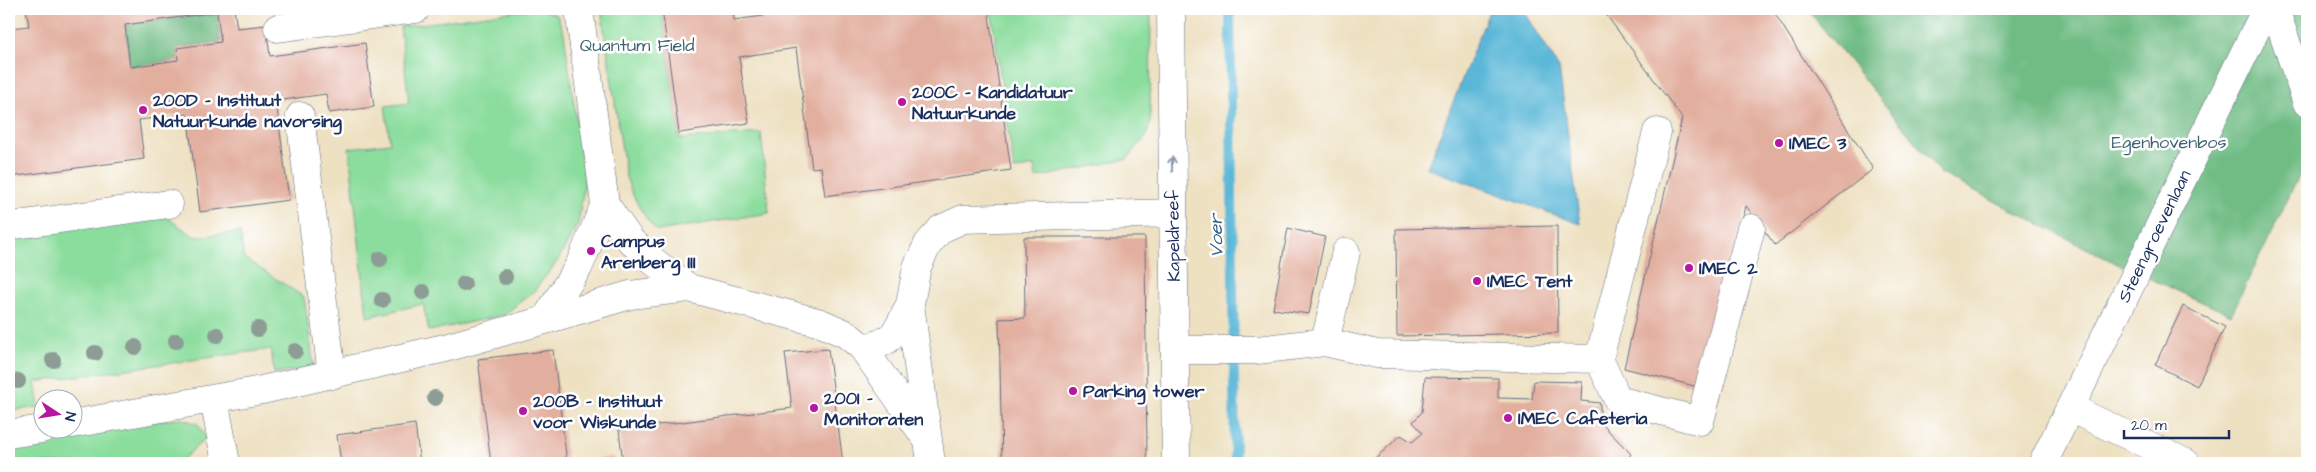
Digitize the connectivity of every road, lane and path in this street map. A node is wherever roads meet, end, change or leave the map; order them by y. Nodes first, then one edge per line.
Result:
1 (416, 9) edge
2 (579, 9) edge
3 (1171, 9) edge
4 (2266, 9) edge
5 (2275, 9) edge
6 (278, 28) dead end
7 (2307, 103) edge
8 (300, 116) dead end
9 (1657, 132) dead end
10 (169, 204) dead end
11 (605, 204) junction
12 (1173, 213) junction
13 (9, 226) edge
14 (1751, 228) dead end
15 (1346, 252) dead end
16 (689, 288) junction
17 (910, 304) junction
18 (545, 320) junction
19 (1325, 342) junction
20 (862, 348) junction
21 (1175, 350) junction
22 (1599, 359) junction
23 (332, 375) junction
24 (214, 399) junction
25 (2070, 408) junction
26 (82, 422) edge
27 (32, 431) edge
28 (9, 434) edge
29 (930, 452) edge
30 (226, 463) edge
31 (1176, 463) edge
32 (2043, 463) edge
33 (2186, 463) edge

1 - 6 street
2 - 11 street
12 -> 3 street, Kapeldreef
4 - 25 street, Steengroevenlaan
5 - 7 street
8 - 23 street
9 - 22 street
10 - 13 street
11 - 16 street
11 - 18 street
12 - 17 street
12 - 21 street, Kapeldreef
14 - 22 street
15 - 19 street
16 - 18 street
16 - 20 street
17 - 20 street
17 - 29 street
18 - 23 street
19 - 21 street
19 - 22 street
20 - 29 street
21 - 31 street, Kapeldreef
23 - 24 street
24 - 26 street
24 - 30 street
25 - 32 street, Steengroevenlaan
25 - 33 street
27 - 28 street

